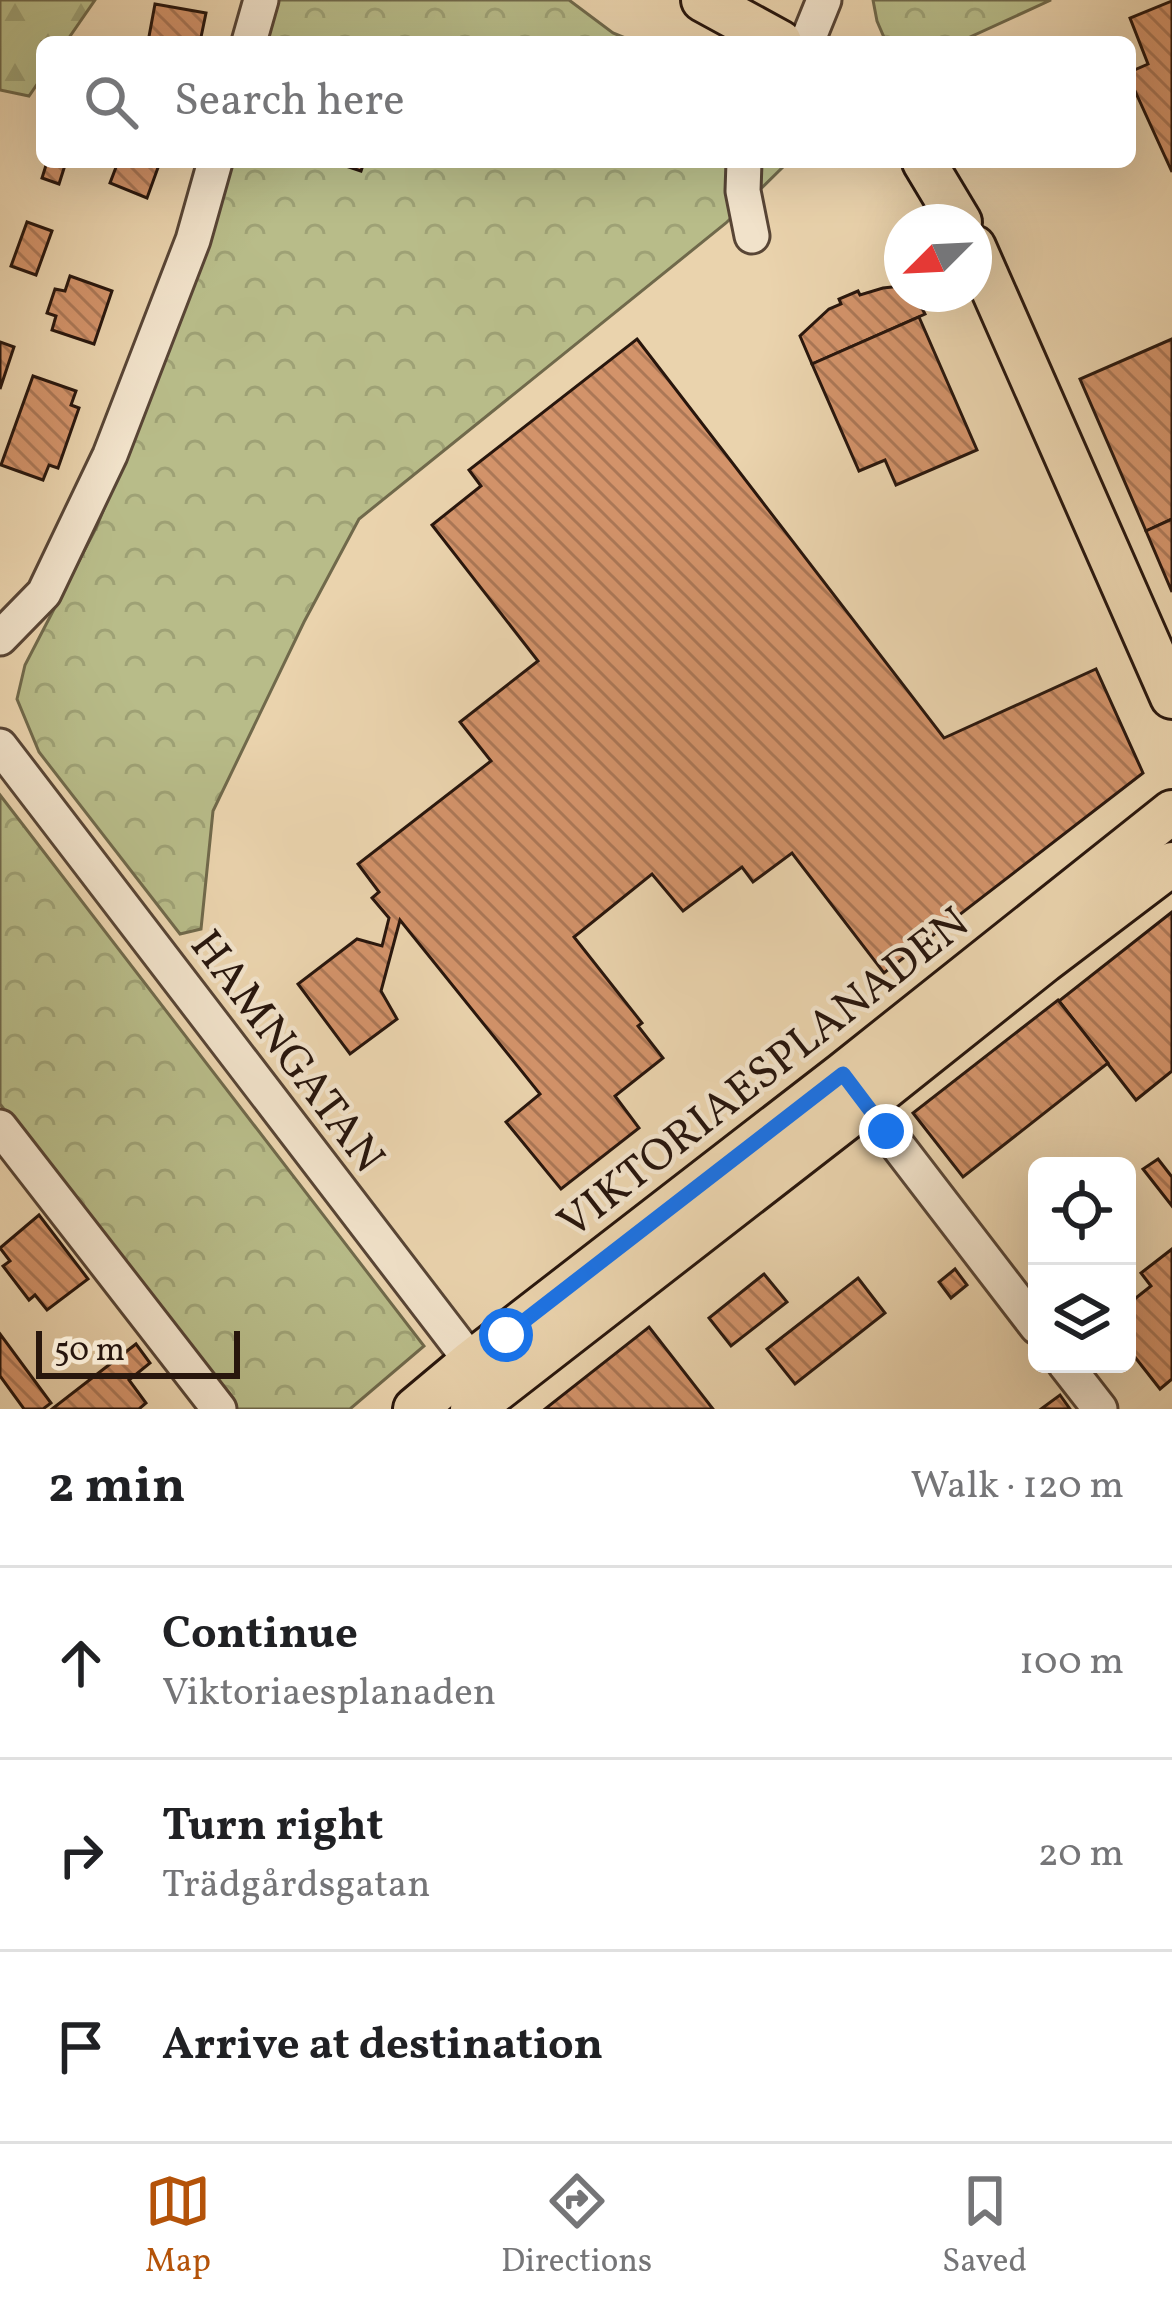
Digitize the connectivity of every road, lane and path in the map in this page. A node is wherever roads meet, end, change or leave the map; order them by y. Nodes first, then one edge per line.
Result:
1 (261, 0) edge
2 (703, 0) edge
3 (824, 0) edge
4 (251, 36) edge
5 (769, 36) edge
6 (809, 36) edge
7 (213, 168) edge
8 (744, 168) edge
9 (928, 168) edge
10 (949, 204) edge
11 (752, 236) dead end
12 (992, 288) edge
13 (0, 638) edge
14 (1172, 697) edge
15 (0, 746) edge
16 (1172, 812) edge
17 (1172, 864) edge
18 (855, 1089) junction
19 (7, 1149) edge
20 (1028, 1316) edge
21 (1072, 1373) edge
22 (486, 1393) edge
23 (220, 1409) edge
24 (415, 1409) edge
25 (1100, 1409) edge

1 - 4 street
2 - 5 main road
3 - 6 street
7 - 13 street
8 - 11 street
9 - 10 main road
12 - 14 main road
15 - 22 street, HAMNGATAN
16 - 18 main road, VIKTORIAESPLANADEN
17 - 18 main road, VIKTORIAESPLANADEN
18 - 20 street
18 - 22 main road, VIKTORIAESPLANADEN
19 - 23 street
21 - 25 street
22 - 24 main road, VIKTORIAESPLANADEN

